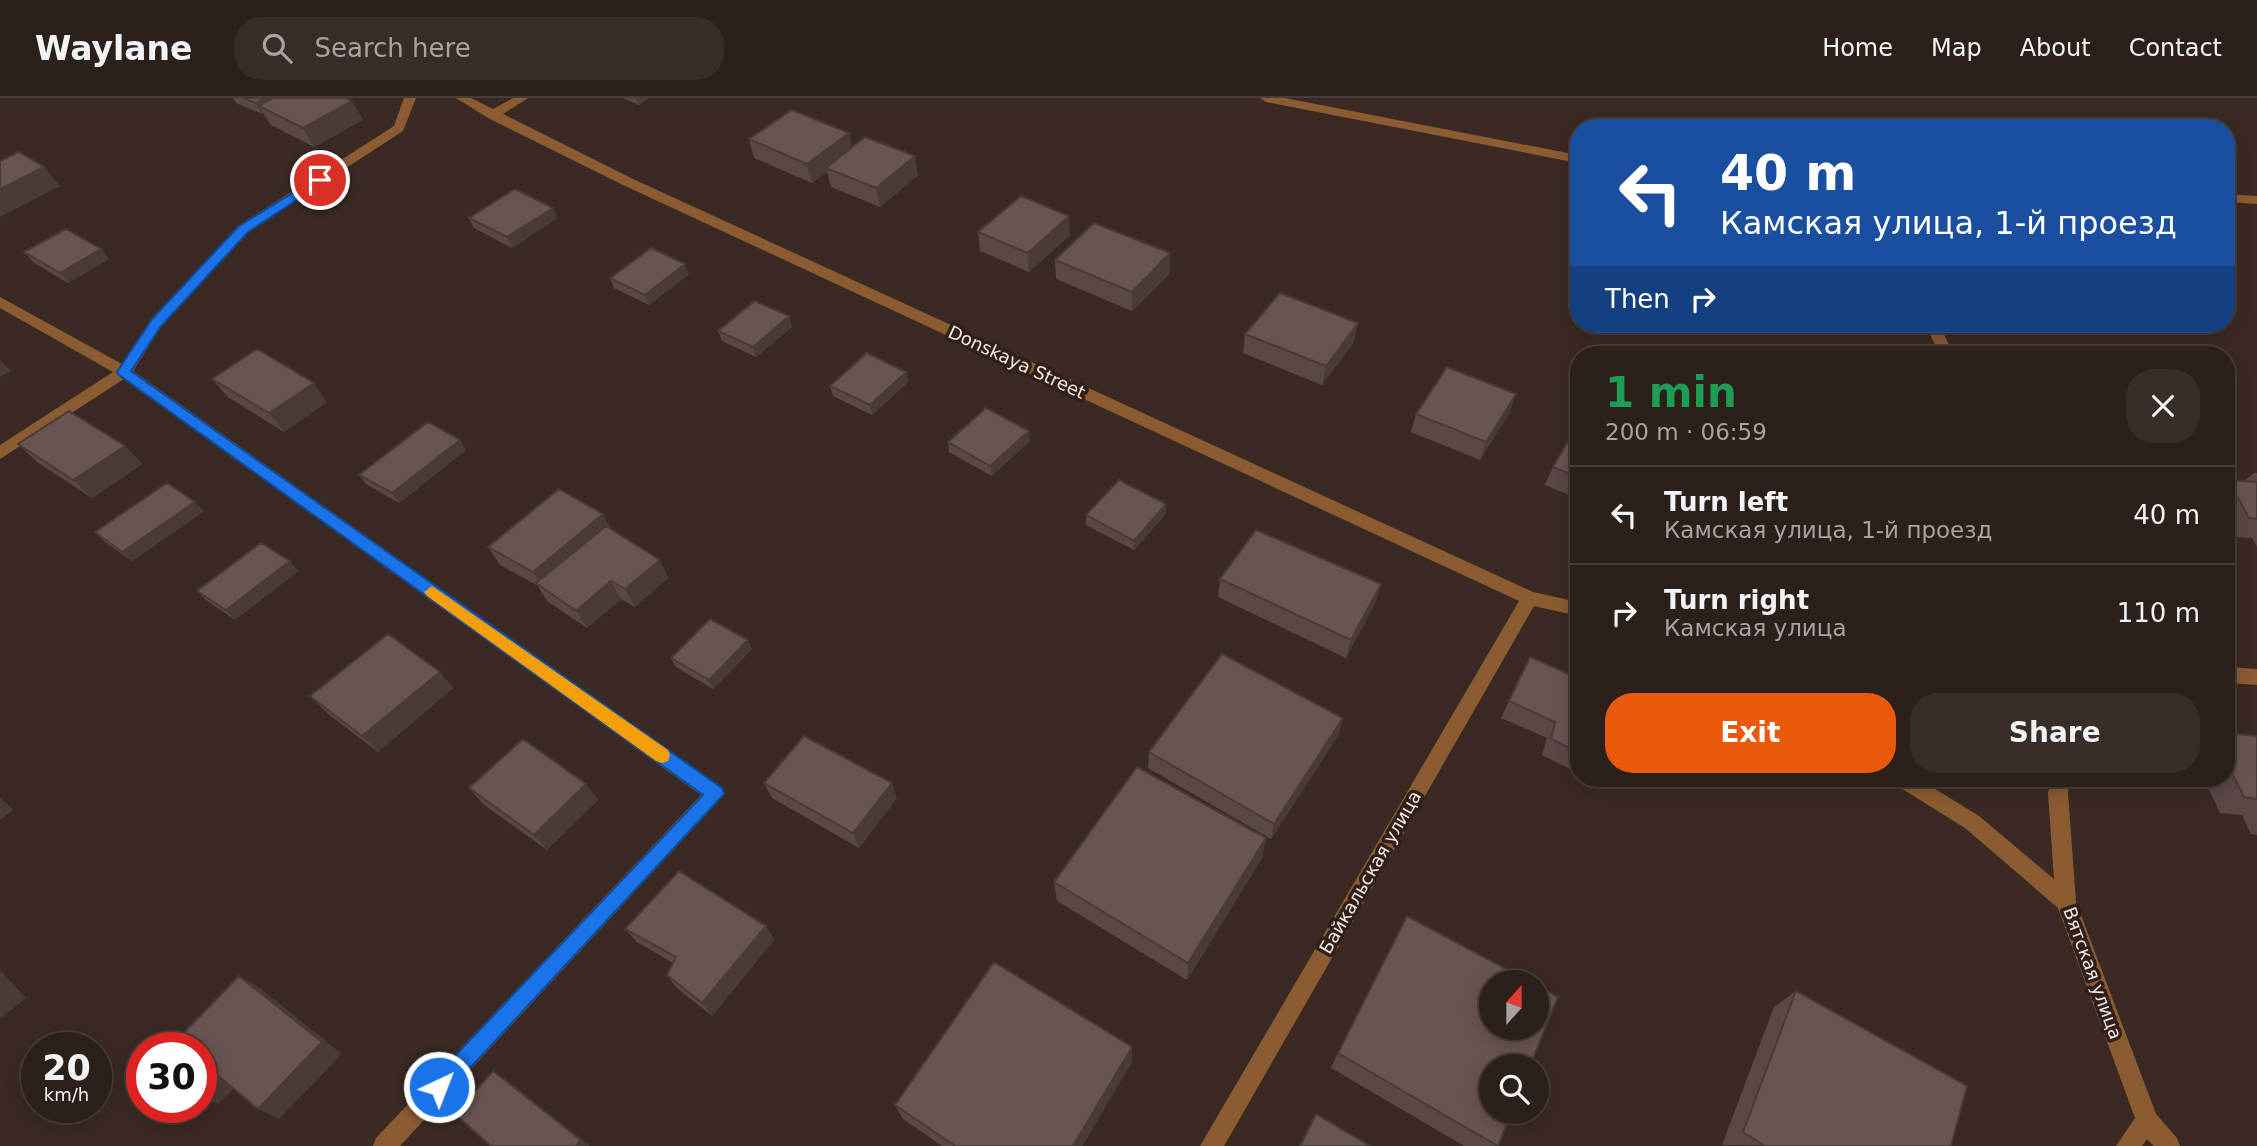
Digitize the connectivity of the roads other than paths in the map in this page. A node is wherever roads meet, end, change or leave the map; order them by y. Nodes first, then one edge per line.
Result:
1 (410, 98) edge
2 (462, 98) edge
3 (522, 98) edge
4 (1266, 98) edge
5 (492, 115) junction
6 (1570, 157) edge
7 (2235, 199) edge
8 (2257, 200) edge
9 (0, 302) edge
10 (124, 372) junction
11 (0, 453) edge
12 (1530, 598) junction
13 (1570, 607) edge
14 (2235, 676) edge
15 (2257, 677) edge
16 (1916, 787) edge
17 (2059, 787) edge
18 (2066, 902) junction
19 (2147, 1121) junction
20 (384, 1146) edge
21 (1211, 1146) edge
22 (2127, 1146) edge
23 (2169, 1146) edge

1 - 10 street
2 - 5 street, Donskaya Street
3 - 5 street
4 - 6 street
5 - 12 street, Donskaya Street
7 - 8 street
9 - 10 street
10 - 11 street
10 - 20 street
12 - 13 street, Donskaya Street
12 - 21 street, Байкальская улица
14 - 15 street
16 - 18 street
17 - 18 street, Вятская улица
18 - 19 street, Вятская улица
19 - 22 street
19 - 23 street, Вятская улица

